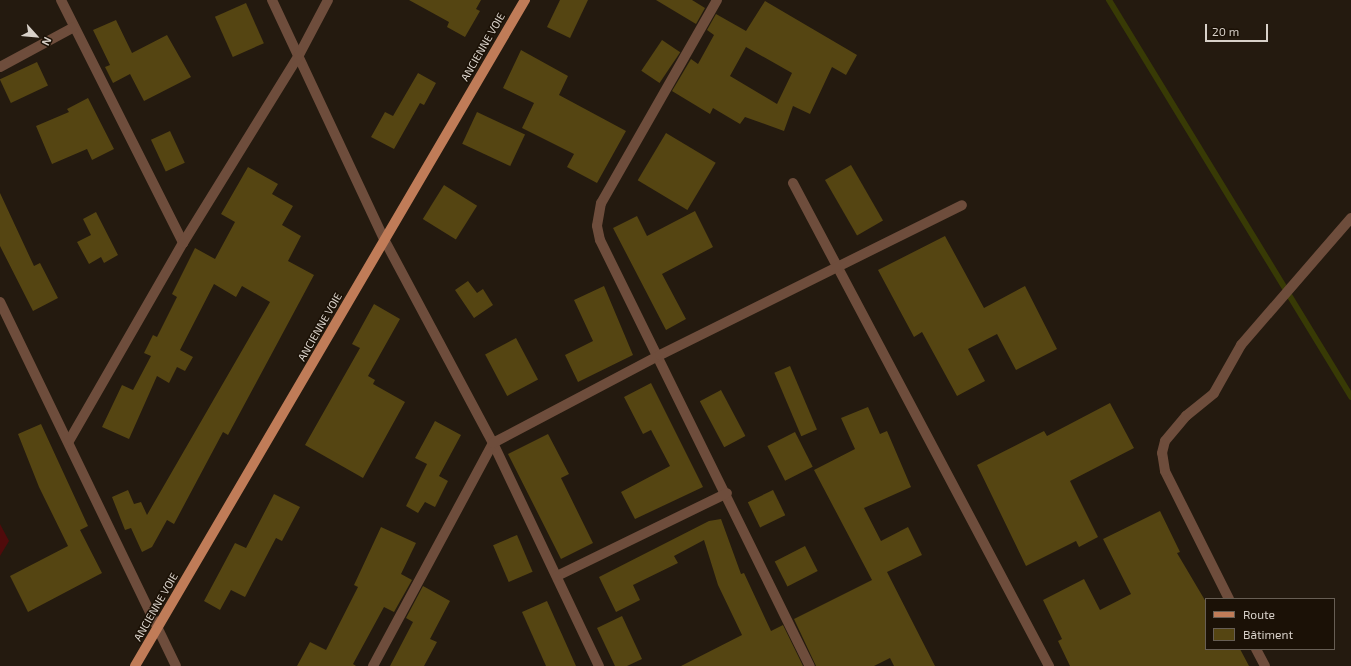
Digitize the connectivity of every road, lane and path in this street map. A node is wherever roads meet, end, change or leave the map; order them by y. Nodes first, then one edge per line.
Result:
1 (61, 0) edge
2 (272, 0) edge
3 (328, 0) edge
4 (524, 0) edge
5 (717, 0) edge
6 (74, 27) junction
7 (299, 55) junction
8 (0, 67) edge
9 (793, 183) dead end
10 (962, 205) dead end
11 (1351, 218) edge
12 (385, 241) junction
13 (183, 243) junction
14 (840, 267) junction
15 (0, 302) edge
16 (660, 355) junction
17 (69, 441) junction
18 (493, 443) junction
19 (727, 493) junction
20 (557, 576) junction
21 (1228, 598) edge
22 (157, 630) junction
23 (1257, 650) edge
24 (135, 666) edge
25 (176, 666) edge
26 (373, 666) edge
27 (599, 666) edge
28 (810, 666) edge
29 (1049, 666) edge
30 (1265, 666) edge

1 - 6 street
2 - 7 street
3 - 7 street
4 - 12 main road, ANCIENNE VOIE
5 - 16 street
6 - 8 street
6 - 13 street
7 - 12 street
7 - 13 street
9 - 14 street
10 - 14 street
11 - 21 street
12 - 18 street
12 - 22 main road, ANCIENNE VOIE
13 - 17 street
14 - 16 street
14 - 29 street
15 - 17 street
16 - 18 street
16 - 19 street
17 - 22 street
18 - 20 street
18 - 26 street
19 - 20 street
19 - 28 street
20 - 27 street
22 - 24 main road, ANCIENNE VOIE
22 - 25 street
23 - 30 street

